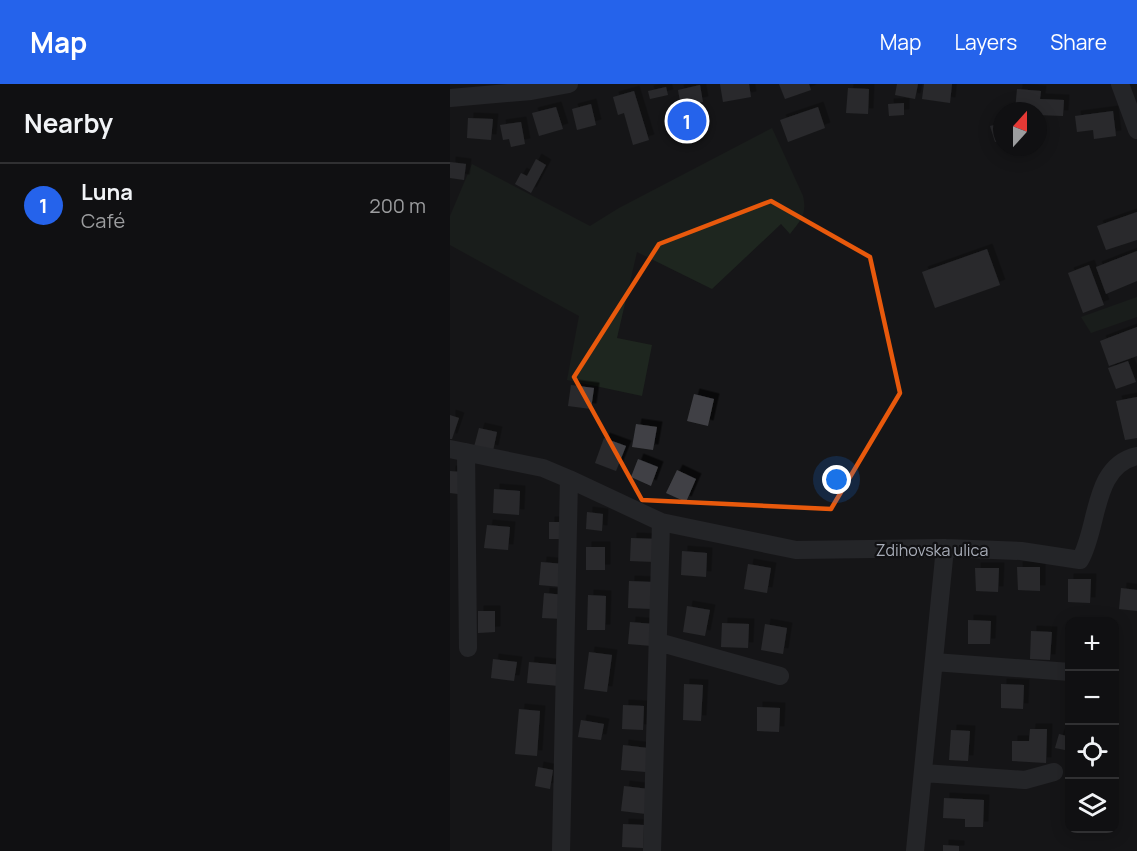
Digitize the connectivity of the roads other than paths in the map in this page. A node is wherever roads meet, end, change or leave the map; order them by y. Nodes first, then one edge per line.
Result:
1 (569, 84) edge
2 (1120, 84) edge
3 (450, 98) edge
4 (1137, 130) edge
5 (458, 450) edge
6 (1137, 456) edge
7 (569, 479) junction
8 (661, 522) junction
9 (945, 548) junction
10 (658, 642) junction
11 (468, 648) dead end
12 (934, 662) junction
13 (1065, 672) edge
14 (780, 676) dead end
15 (1054, 772) dead end
16 (923, 773) junction
17 (561, 851) edge
18 (652, 851) edge
19 (915, 851) edge

1 - 3 street
2 - 4 street
5 - 7 street, Zdihovska ulica
5 - 11 street, Zdihovska ulica
6 - 9 street, Zdihovska ulica
7 - 8 street, Zdihovska ulica
7 - 17 street
8 - 9 street, Zdihovska ulica
8 - 10 street
9 - 12 street
10 - 14 street
10 - 18 street
12 - 13 street
12 - 16 street
15 - 16 street
16 - 19 street

